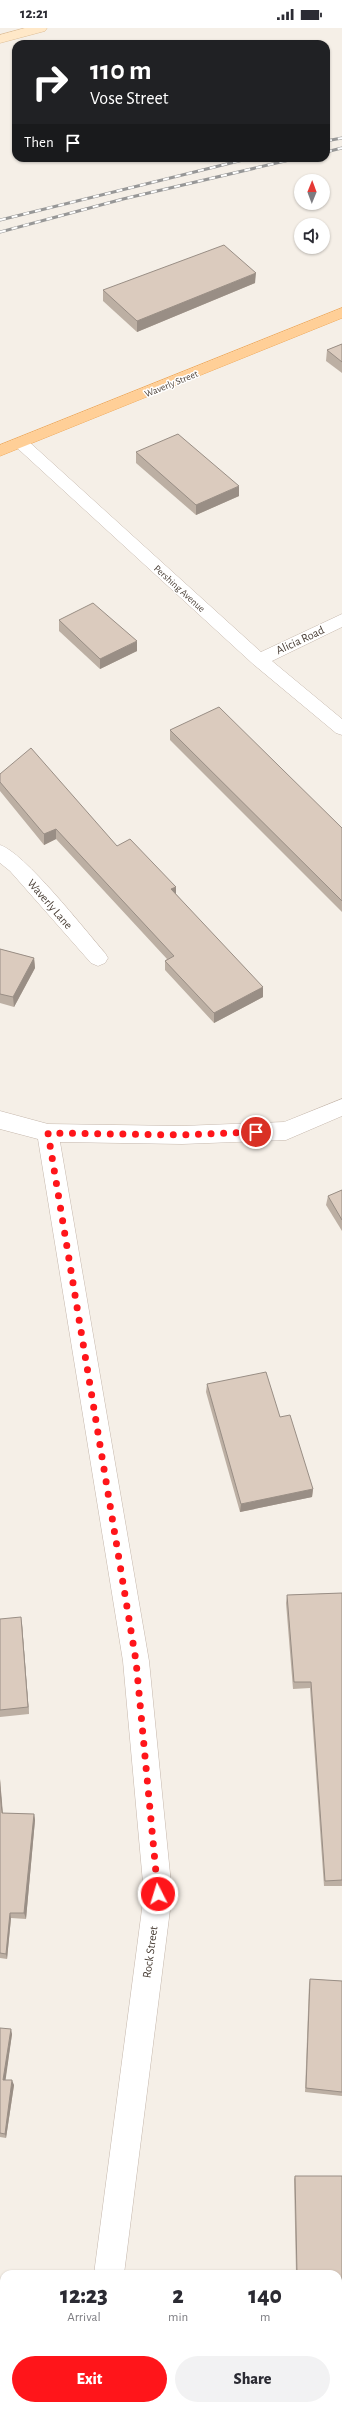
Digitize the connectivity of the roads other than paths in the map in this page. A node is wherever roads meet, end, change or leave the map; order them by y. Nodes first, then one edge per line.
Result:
1 (40, 28) edge
2 (0, 39) edge
3 (342, 313) edge
4 (21, 443) junction
5 (0, 451) edge
6 (342, 620) edge
7 (259, 660) junction
8 (342, 729) edge
9 (0, 852) edge
10 (98, 958) dead end
11 (342, 1107) edge
12 (0, 1120) edge
13 (48, 1133) junction
14 (110, 2270) edge

1 - 2 street
3 - 4 main road, Waverly Street
4 - 5 main road, Waverly Street
4 - 7 street, Pershing Avenue
6 - 7 street, Alicia Road
7 - 8 street, Pershing Avenue
9 - 10 street, Waverly Lane
11 - 13 street
12 - 13 street
13 - 14 street, Rock Street

